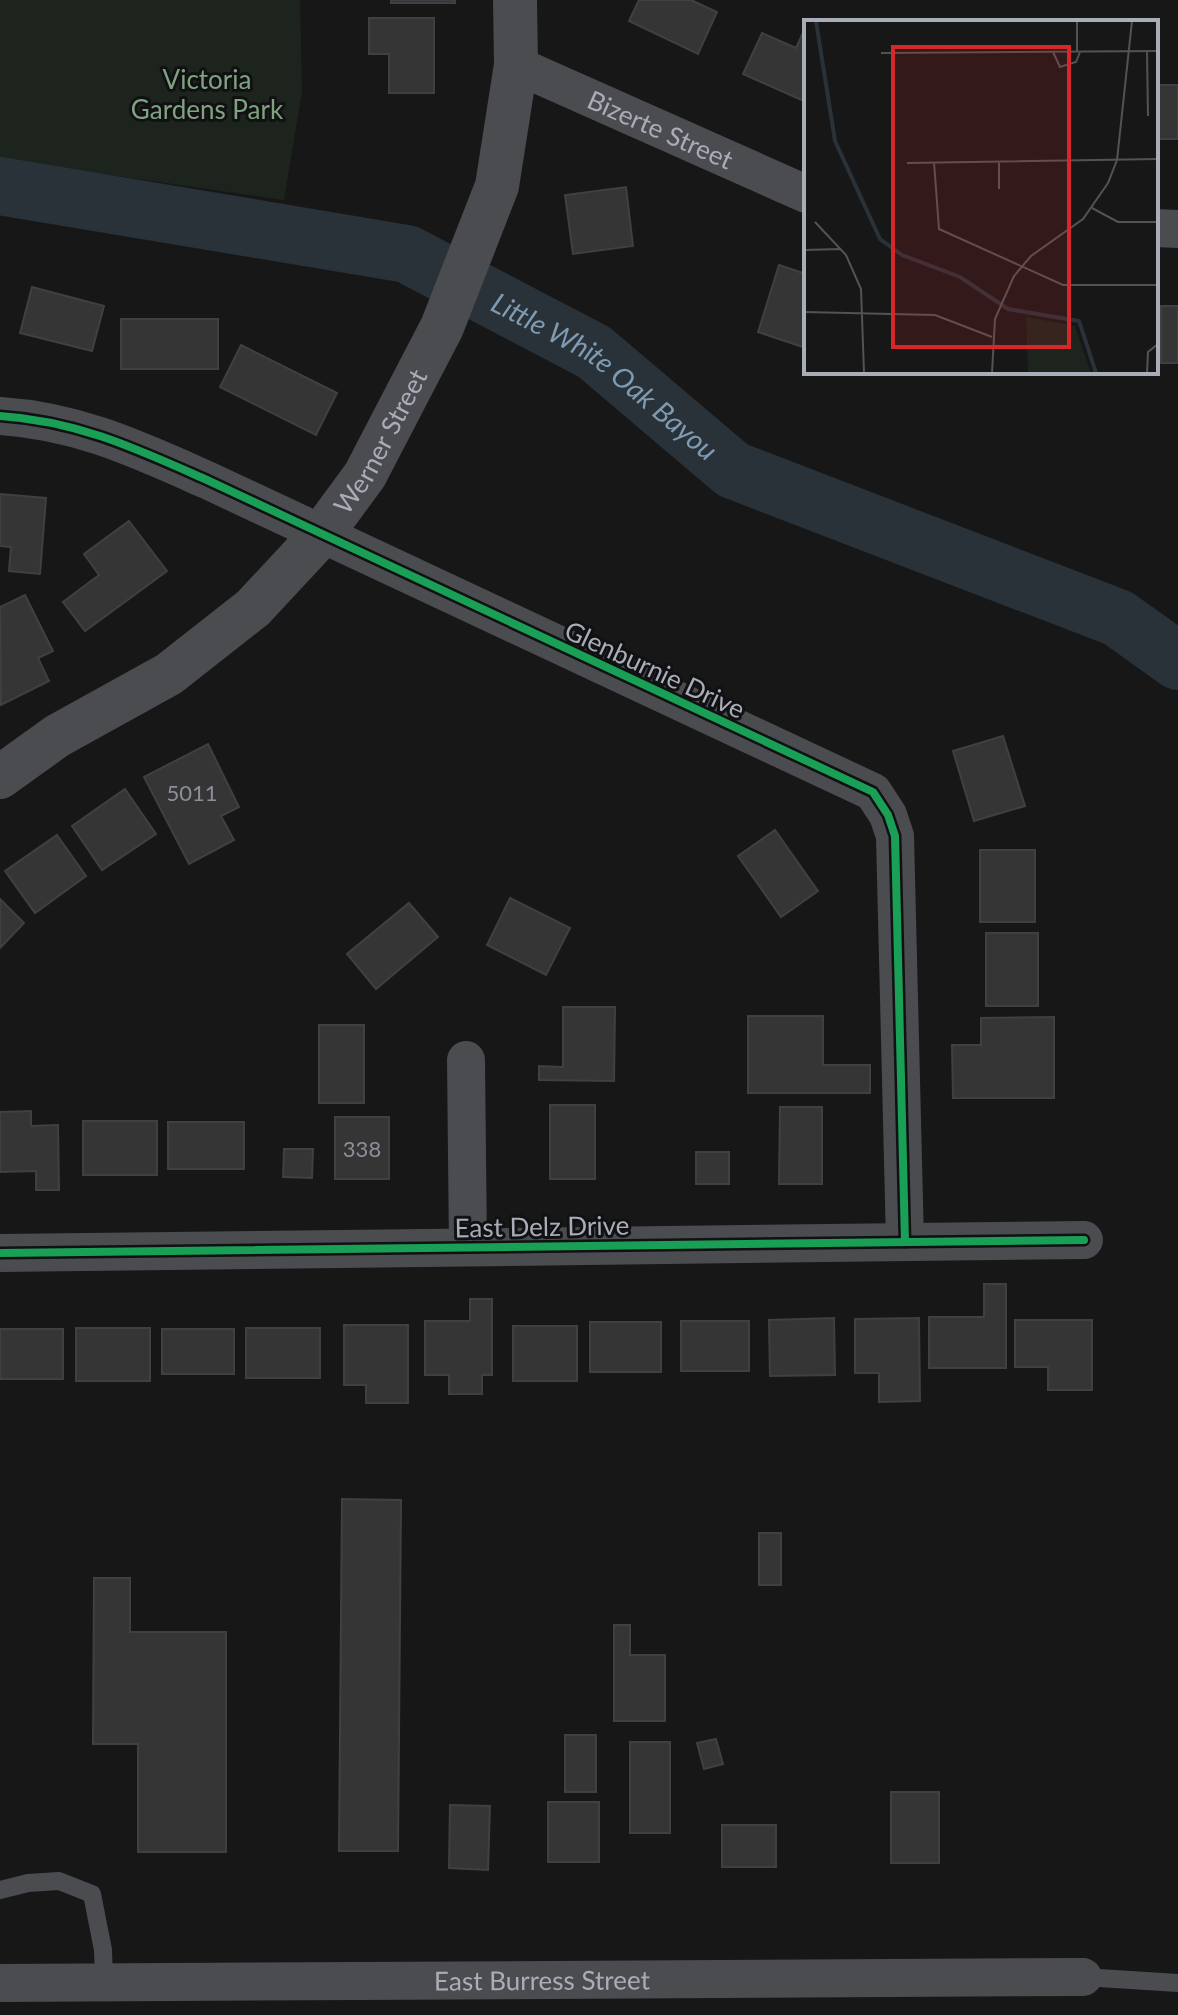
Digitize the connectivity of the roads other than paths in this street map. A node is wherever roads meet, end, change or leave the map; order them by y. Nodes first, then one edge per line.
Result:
1 (515, 0) edge
2 (516, 65) junction
3 (804, 193) edge
4 (1158, 228) edge
5 (1178, 229) edge
6 (0, 416) edge
7 (321, 535) junction
8 (0, 777) edge
9 (466, 1060) dead end
10 (1084, 1240) dead end
11 (905, 1242) junction
12 (468, 1247) junction
13 (0, 1253) edge
14 (0, 1890) edge
15 (1083, 1977) joint
16 (0, 1983) edge
17 (104, 1983) junction
18 (1178, 1983) edge

1 - 2 street, Werner Street
2 - 3 street, Bizerte Street
2 - 7 street, Werner Street
4 - 5 street
6 - 7 street, Glenburnie Drive
7 - 8 street, Werner Street
7 - 11 street, Glenburnie Drive
9 - 12 street
10 - 11 street, East Delz Drive
11 - 12 street, East Delz Drive
12 - 13 street, East Delz Drive
14 - 17 lane
15 - 17 street, East Burress Street
15 - 18 lane
16 - 17 street, East Burress Street

